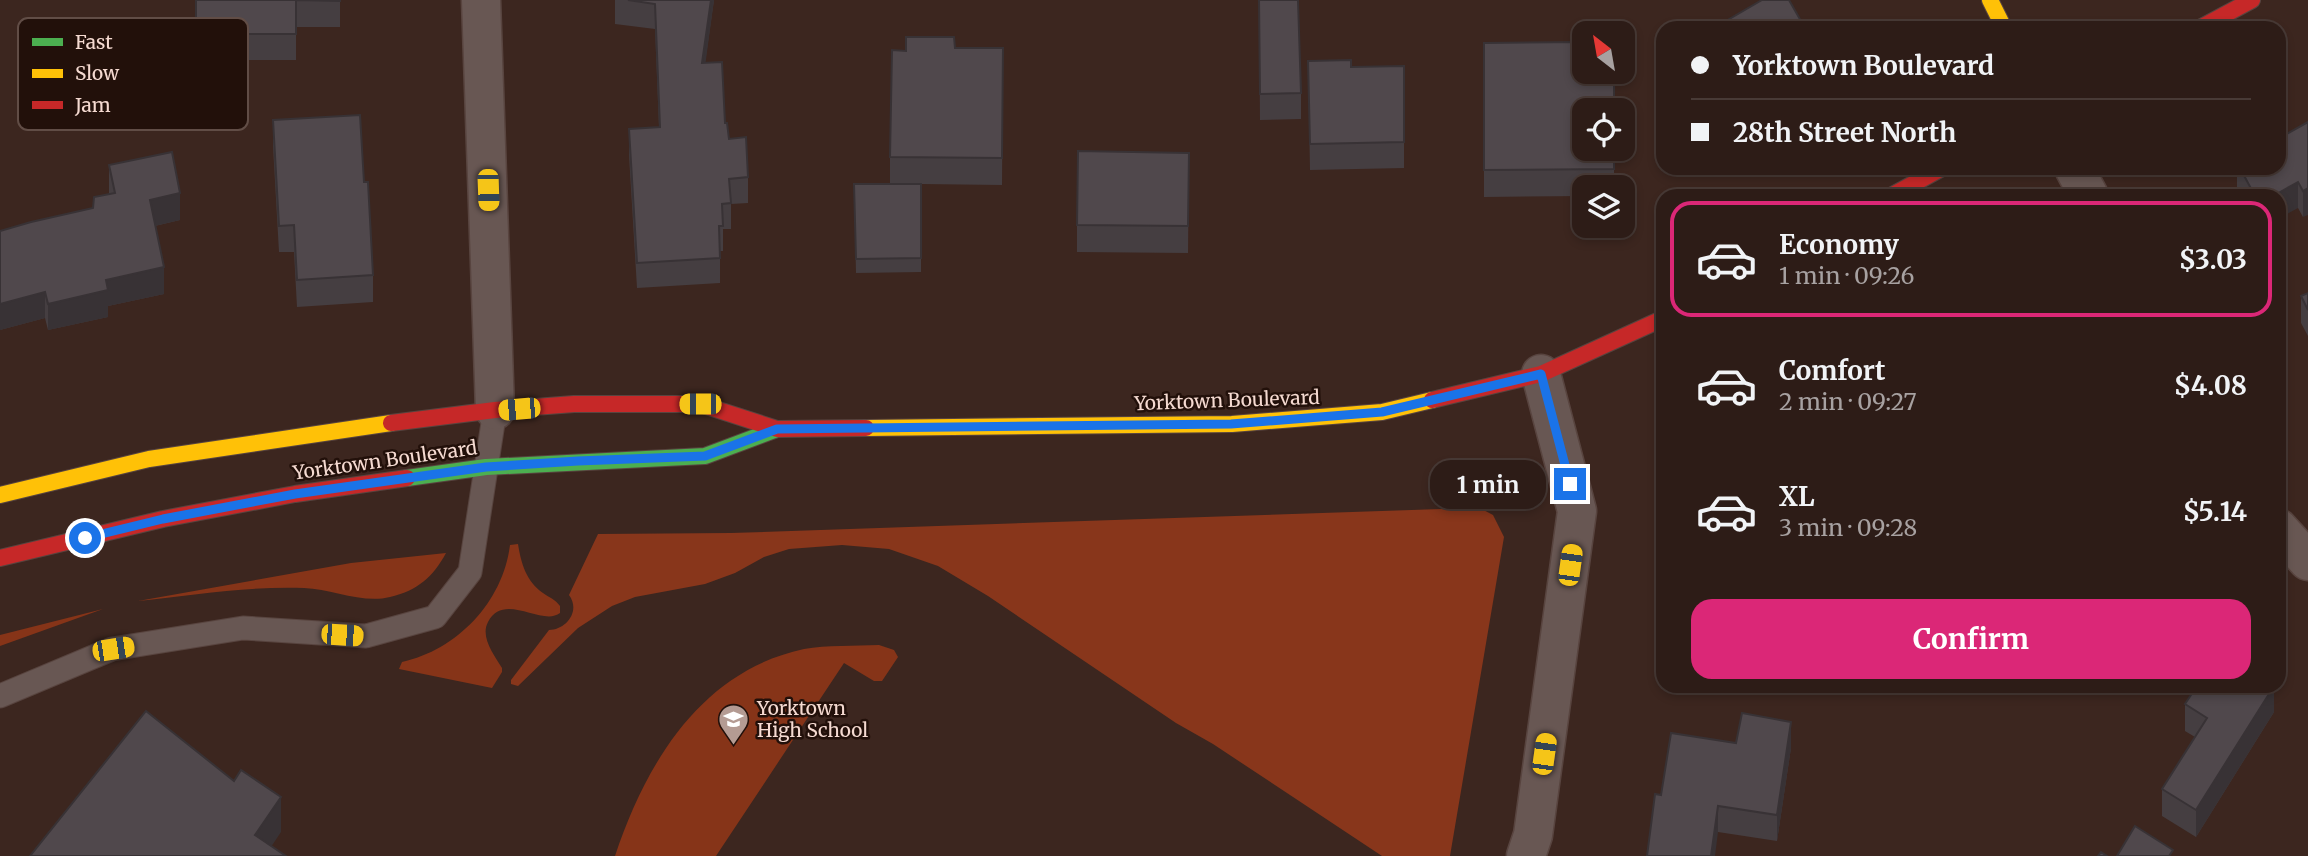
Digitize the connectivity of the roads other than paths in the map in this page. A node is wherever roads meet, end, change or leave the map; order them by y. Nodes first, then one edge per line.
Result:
1 (481, 0) edge
2 (1990, 0) edge
3 (2252, 0) edge
4 (2000, 21) edge
5 (2213, 21) edge
6 (1929, 175) edge
7 (1904, 189) edge
8 (1656, 322) edge
9 (1541, 374) junction
10 (495, 411) junction
11 (777, 429) junction
12 (486, 467) junction
13 (0, 495) edge
14 (2286, 537) edge
15 (0, 558) edge
16 (2308, 561) edge
17 (0, 696) edge
18 (1526, 856) edge

1 - 10 street
2 - 4 street
3 - 5 street
6 - 7 street
8 - 9 street, Yorktown Boulevard
9 - 11 street, Yorktown Boulevard
9 - 18 street
10 - 11 street, Yorktown Boulevard
10 - 12 lane
10 - 13 street, Yorktown Boulevard
11 - 12 street, Yorktown Boulevard
12 - 15 street, Yorktown Boulevard
12 - 17 lane
14 - 16 street

